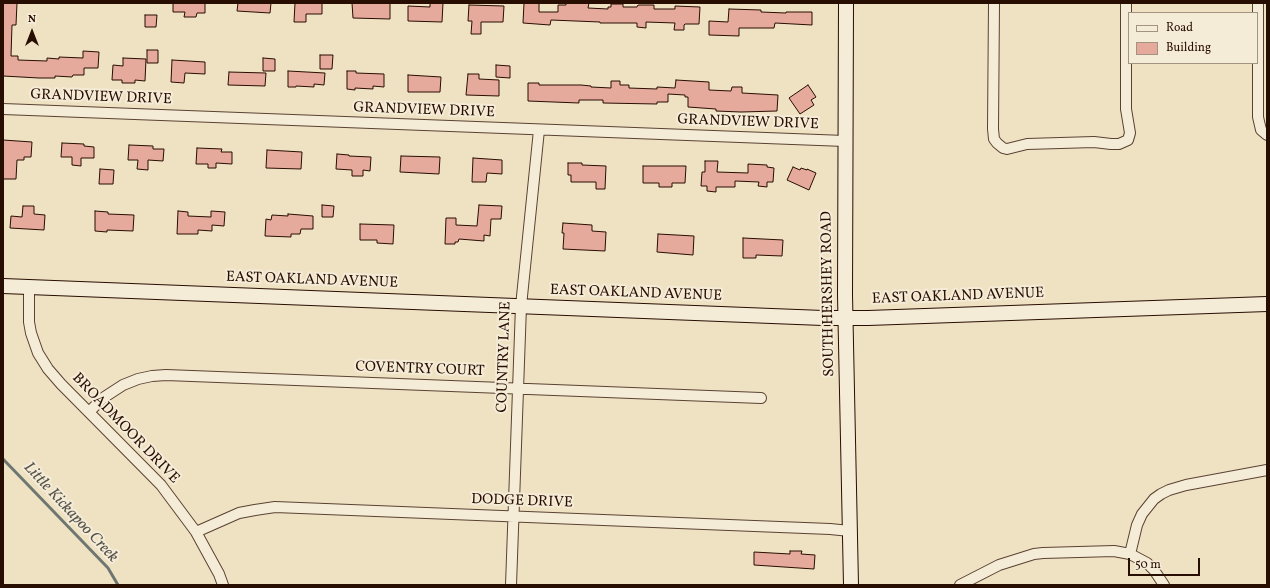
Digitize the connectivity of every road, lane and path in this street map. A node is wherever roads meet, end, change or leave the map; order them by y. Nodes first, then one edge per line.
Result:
1 (846, 3) edge
2 (994, 3) edge
3 (1126, 3) edge
4 (1261, 5) edge
5 (3, 110) edge
6 (539, 130) junction
7 (1265, 134) edge
8 (845, 141) junction
9 (3, 286) edge
10 (29, 287) junction
11 (1267, 304) edge
12 (521, 306) junction
13 (846, 318) junction
14 (518, 388) junction
15 (761, 398) dead end
16 (88, 412) junction
17 (1267, 470) edge
18 (514, 516) junction
19 (850, 531) junction
20 (196, 532) junction
21 (1130, 554) junction
22 (223, 585) edge
23 (512, 585) edge
24 (852, 585) edge
25 (960, 585) edge
26 (1164, 585) edge

1 - 8 main road, SOUTH HERSHEY ROAD
2 - 3 street
4 - 7 street
5 - 6 street, GRANDVIEW DRIVE
6 - 8 street, GRANDVIEW DRIVE
6 - 12 street, COUNTRY LANE
8 - 13 main road, SOUTH HERSHEY ROAD
9 - 10 main road, EAST OAKLAND AVENUE
10 - 12 main road, EAST OAKLAND AVENUE
10 - 16 street, BROADMOOR DRIVE
11 - 13 main road, EAST OAKLAND AVENUE
12 - 13 main road, EAST OAKLAND AVENUE
12 - 14 street, COUNTRY LANE
13 - 19 main road, SOUTH HERSHEY ROAD
14 - 15 street, COVENTRY COURT
14 - 16 street, COVENTRY COURT
14 - 18 street, COUNTRY LANE
16 - 20 street, BROADMOOR DRIVE
17 - 21 street
18 - 19 street, DODGE DRIVE
18 - 20 street, DODGE DRIVE
18 - 23 street, COUNTRY LANE
19 - 24 main road, SOUTH HERSHEY ROAD
20 - 22 street, BROADMOOR DRIVE
21 - 25 street
21 - 26 street

